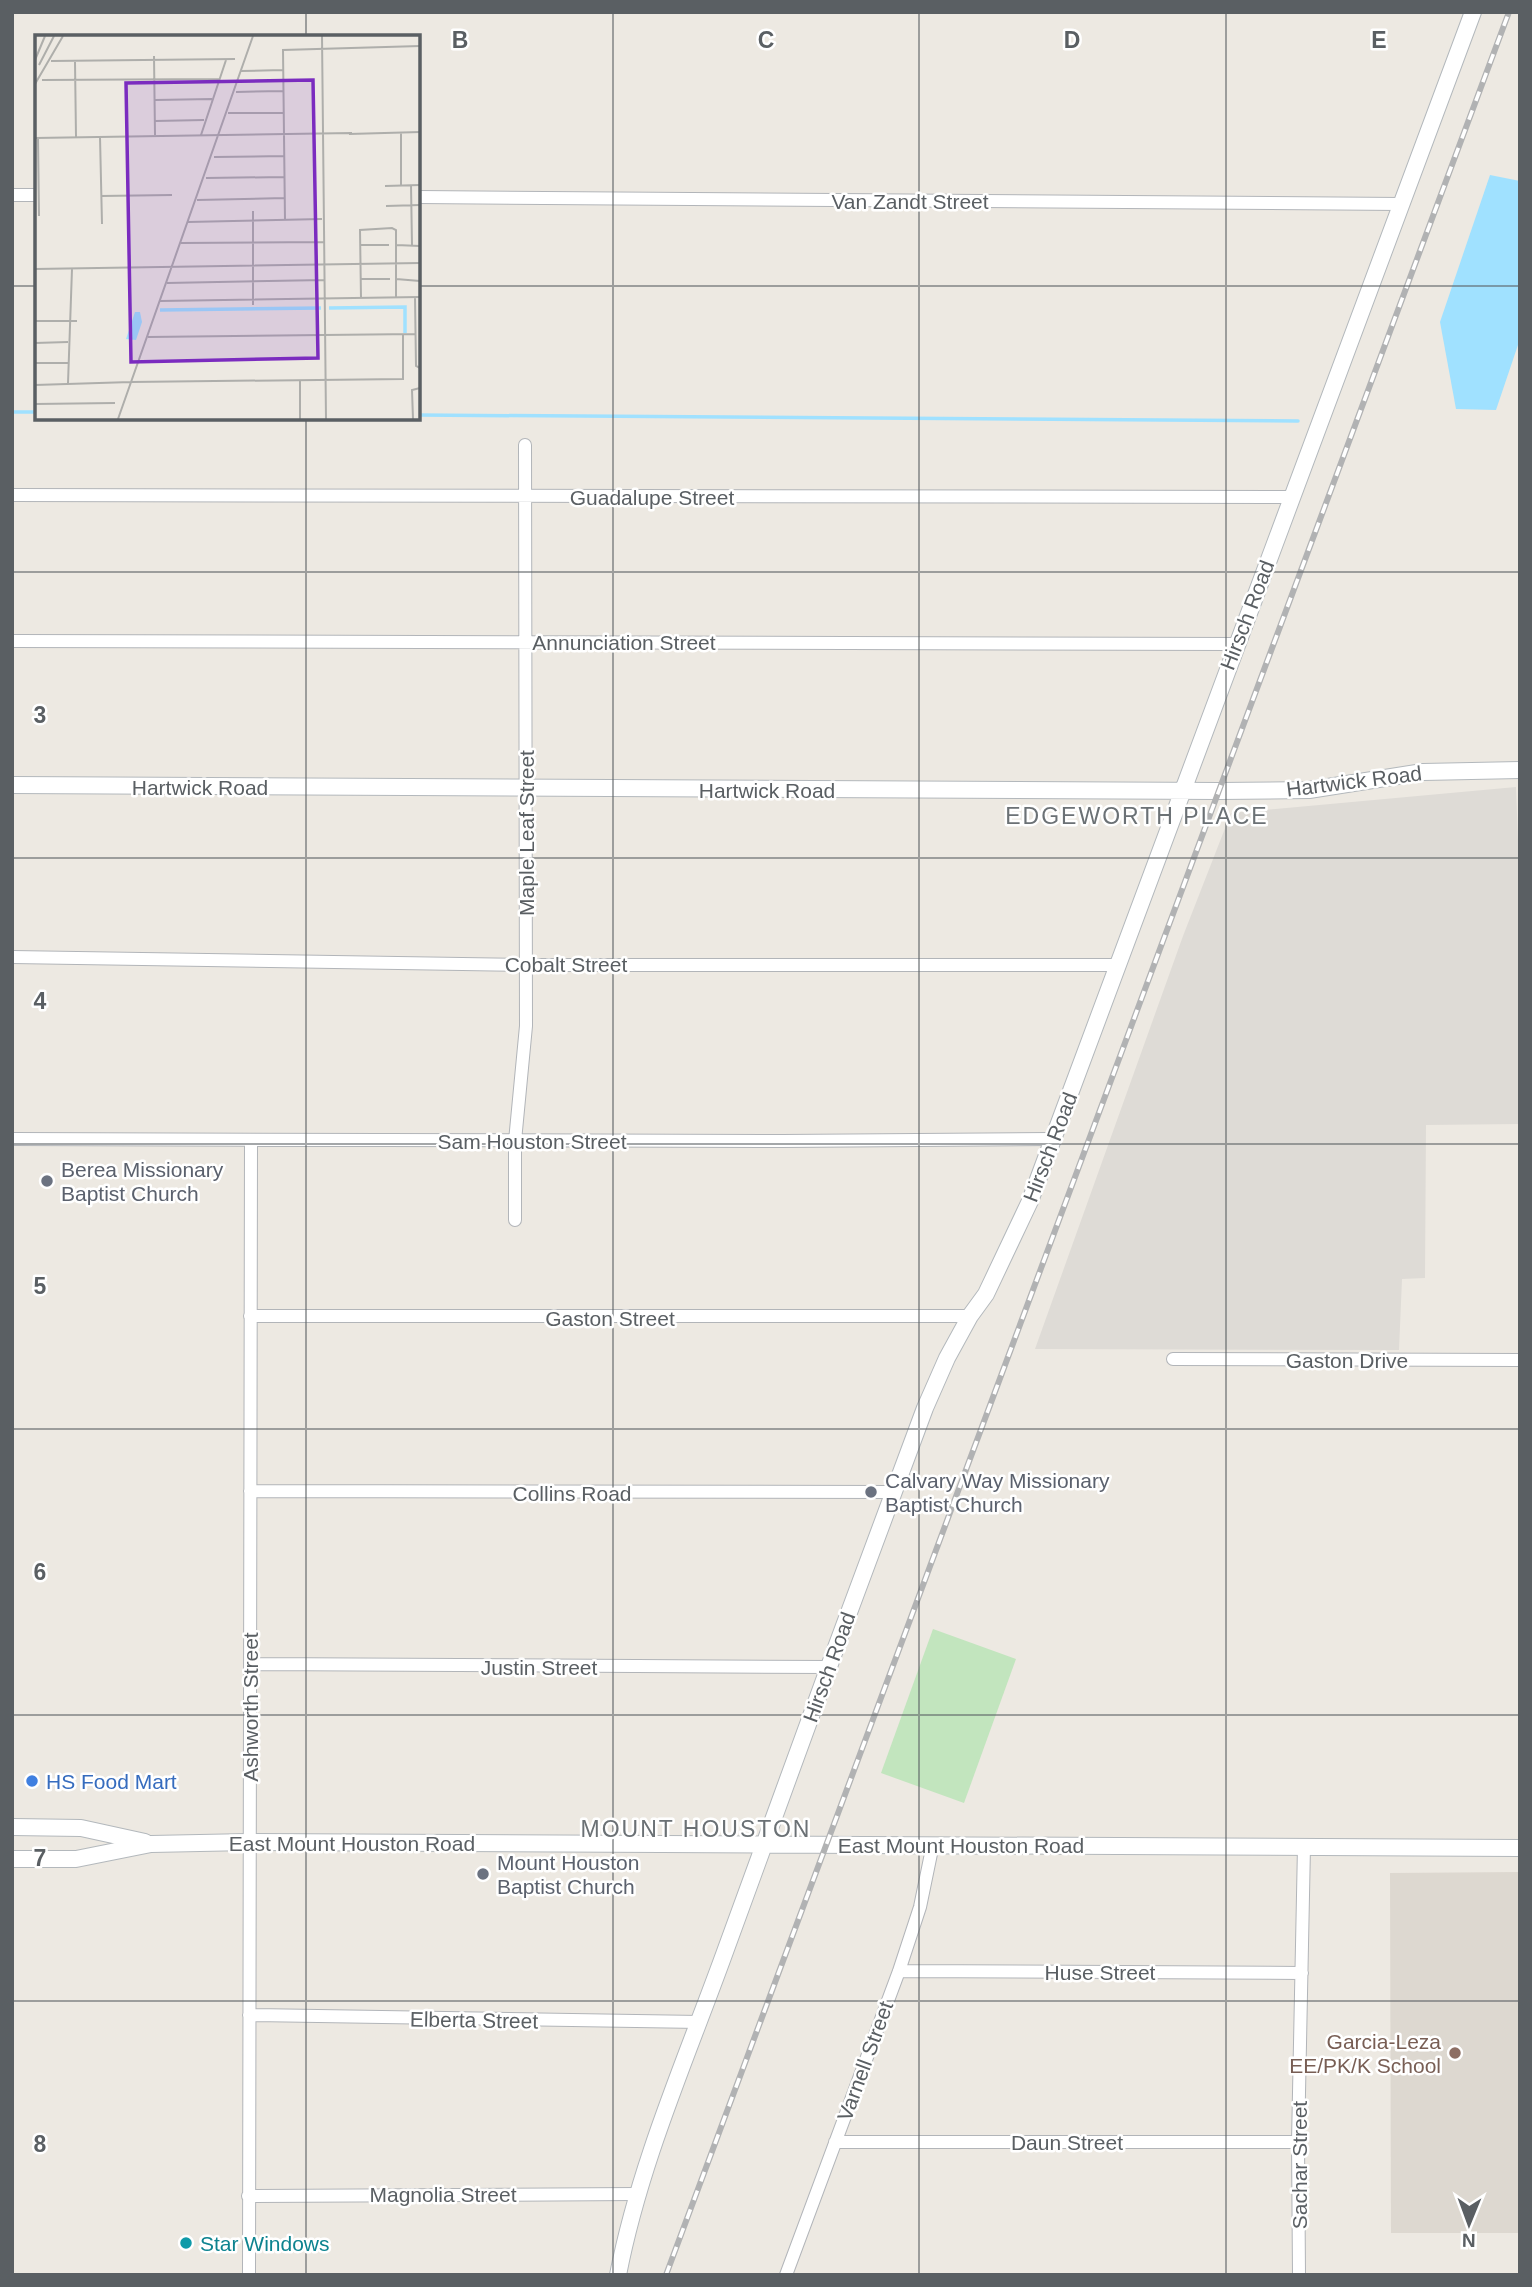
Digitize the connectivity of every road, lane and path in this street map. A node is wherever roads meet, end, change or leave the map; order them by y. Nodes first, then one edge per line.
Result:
1 (1473, 12) edge
2 (12, 195) edge
3 (35, 195) edge
4 (420, 197) edge
5 (1402, 204) junction
6 (525, 445) dead end
7 (12, 495) edge
8 (1292, 497) junction
9 (525, 498) junction
10 (12, 641) edge
11 (526, 642) junction
12 (1236, 643) junction
13 (1520, 770) edge
14 (12, 785) edge
15 (526, 789) junction
16 (1182, 791) junction
17 (12, 957) edge
18 (526, 965) junction
19 (1119, 965) junction
20 (12, 1139) edge
21 (1052, 1139) junction
22 (251, 1140) junction
23 (515, 1141) junction
24 (515, 1220) dead end
25 (250, 1316) junction
26 (970, 1316) junction
27 (1173, 1359) dead end
28 (1520, 1360) edge
29 (250, 1491) junction
30 (893, 1492) junction
31 (250, 1664) junction
32 (829, 1667) junction
33 (12, 1827) edge
34 (249, 1842) junction
35 (150, 1844) junction
36 (933, 1844) junction
37 (764, 1845) junction
38 (1304, 1846) junction
39 (1520, 1848) edge
40 (12, 1858) edge
41 (898, 1971) junction
42 (1302, 1973) junction
43 (249, 2015) junction
44 (700, 2022) junction
45 (835, 2142) junction
46 (1298, 2142) junction
47 (637, 2194) junction
48 (248, 2196) junction
49 (249, 2275) edge
50 (618, 2275) edge
51 (786, 2275) edge
52 (1299, 2275) edge

1 - 5 main road, Hirsch Road
2 - 3 street
4 - 5 street, Van Zandt Street
5 - 8 main road, Hirsch Road
6 - 9 street, Maple Leaf Street
7 - 9 street, Guadalupe Street
8 - 9 street, Guadalupe Street
8 - 12 main road, Hirsch Road
9 - 11 street, Maple Leaf Street
10 - 11 street, Annunciation Street
11 - 12 street, Annunciation Street
11 - 15 street, Maple Leaf Street
12 - 16 main road, Hirsch Road
13 - 16 main road, Hartwick Road
14 - 15 main road, Hartwick Road
15 - 16 main road, Hartwick Road
15 - 18 street, Maple Leaf Street
16 - 19 main road, Hirsch Road
17 - 18 street, Cobalt Street
18 - 19 street, Cobalt Street
18 - 23 street, Maple Leaf Street
19 - 21 main road, Hirsch Road
20 - 22 street, Sam Houston Street
21 - 23 street, Sam Houston Street
21 - 26 main road, Hirsch Road
22 - 23 street, Sam Houston Street
22 - 25 street, Ashworth Street
23 - 24 street, Maple Leaf Street
25 - 26 street, Gaston Street
25 - 29 street, Ashworth Street
26 - 30 main road, Hirsch Road
27 - 28 street, Gaston Drive
29 - 30 street, Collins Road
29 - 31 street, Ashworth Street
30 - 32 main road, Hirsch Road
31 - 32 street, Justin Street
31 - 34 street, Ashworth Street
32 - 37 main road, Hirsch Road
33 - 35 main road, East Mount Houston Road
34 - 35 main road, East Mount Houston Road
34 - 37 main road, East Mount Houston Road
34 - 43 street, Ashworth Street
35 - 40 main road, East Mount Houston Road
36 - 37 main road, East Mount Houston Road
36 - 38 main road, East Mount Houston Road
36 - 41 street, Varnell Street
37 - 44 main road, Hirsch Road
38 - 39 main road, East Mount Houston Road
38 - 42 street, Sachar Street
41 - 42 street, Huse Street
41 - 45 street, Varnell Street
42 - 46 street, Sachar Street
43 - 44 street, Elberta Street
43 - 48 street, Ashworth Street
44 - 47 main road, Hirsch Road
45 - 46 street, Daun Street
45 - 51 street, Varnell Street
46 - 52 street, Sachar Street
47 - 48 street, Magnolia Street
47 - 50 main road, Hirsch Road
48 - 49 street, Ashworth Street

